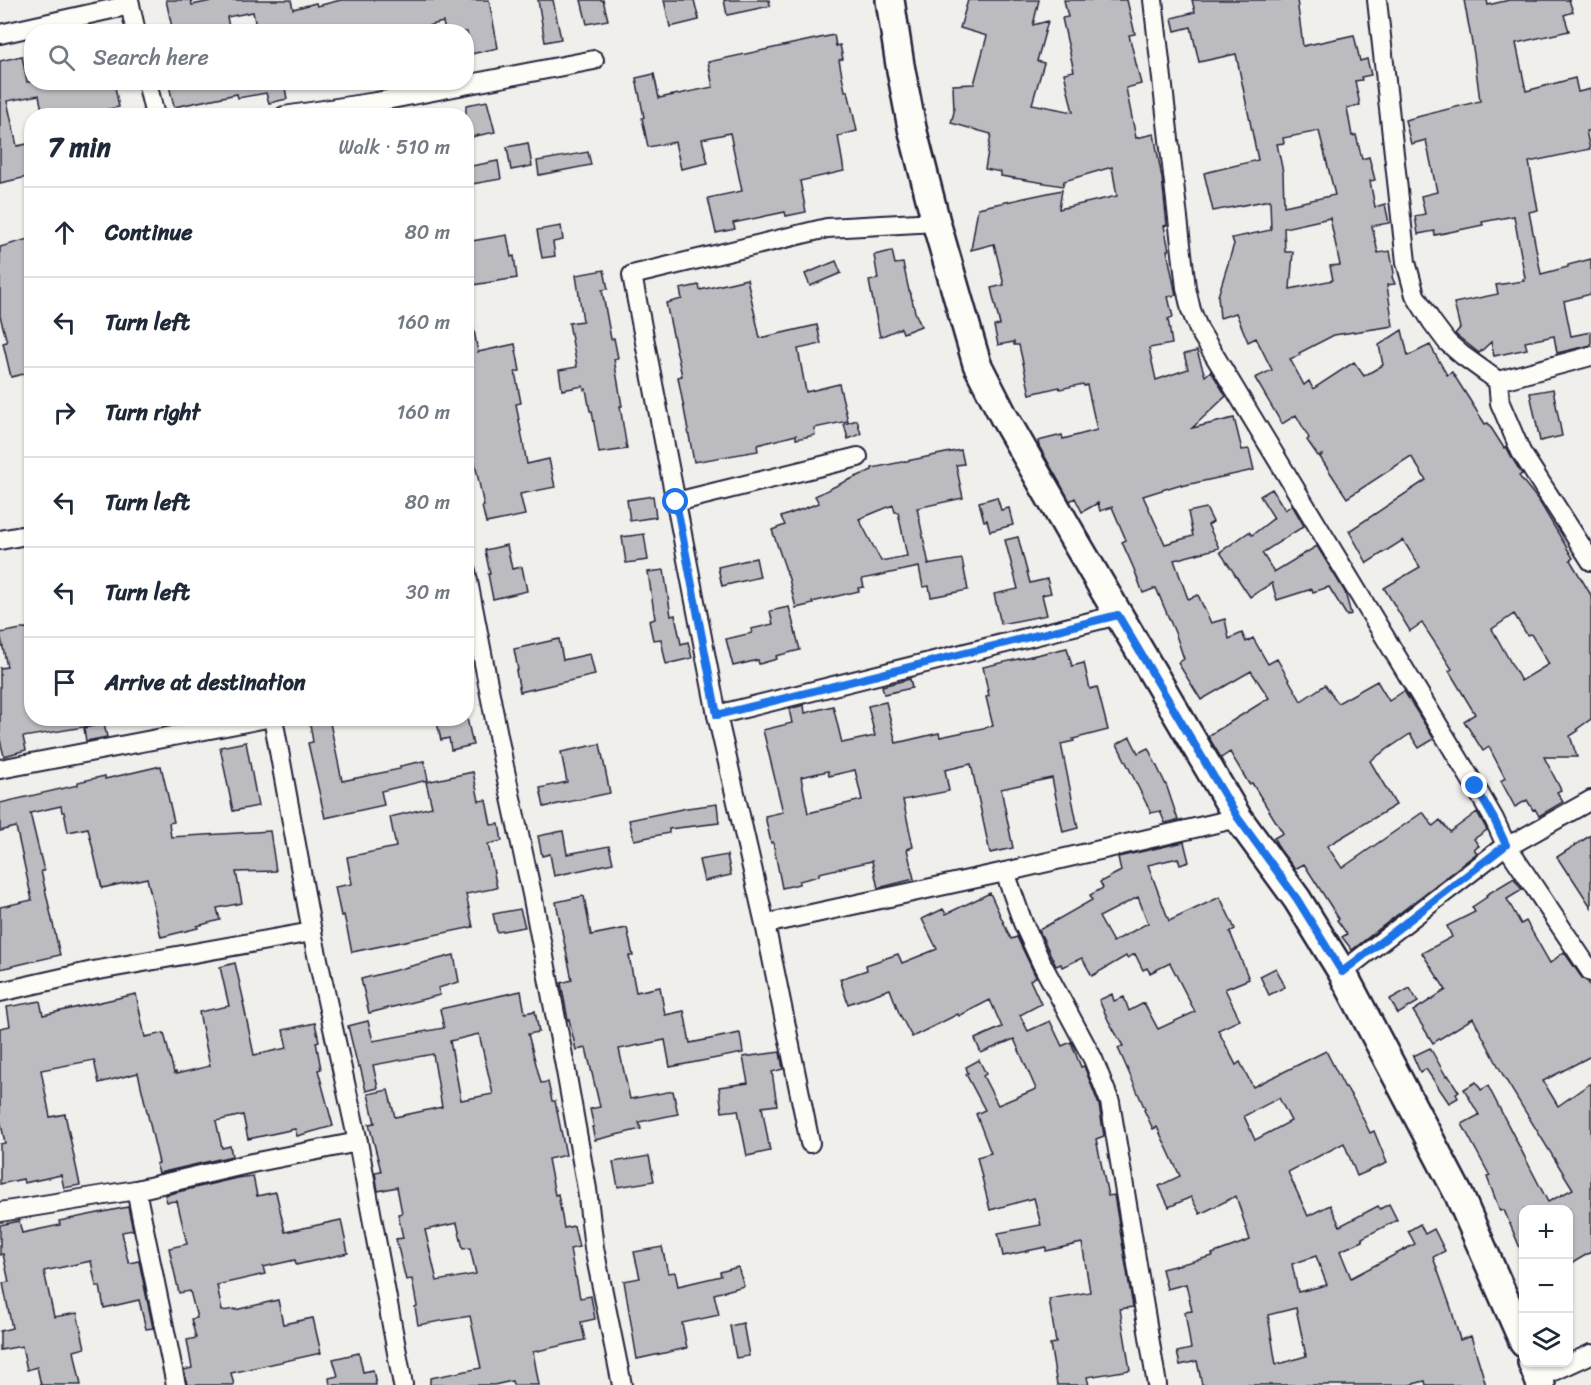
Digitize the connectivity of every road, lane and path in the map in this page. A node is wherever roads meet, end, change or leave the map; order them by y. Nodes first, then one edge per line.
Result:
1 (890, 0) edge
2 (1153, 0) edge
3 (1377, 0) edge
4 (130, 3) edge
5 (42, 24) edge
6 (134, 24) edge
7 (24, 28) edge
8 (0, 34) edge
9 (594, 60) dead end
10 (474, 87) edge
11 (149, 90) edge
12 (461, 90) edge
13 (153, 108) edge
14 (381, 108) edge
15 (936, 222) junction
16 (1591, 356) edge
17 (1498, 381) junction
18 (858, 457) dead end
19 (676, 502) junction
20 (24, 536) edge
21 (0, 540) edge
22 (1591, 561) edge
23 (474, 612) edge
24 (1118, 615) junction
25 (717, 715) junction
26 (225, 726) edge
27 (274, 726) edge
28 (0, 769) edge
29 (1591, 800) edge
30 (1238, 818) junction
31 (1506, 845) junction
32 (1005, 872) junction
33 (765, 924) junction
34 (312, 932) junction
35 (1342, 972) junction
36 (1591, 972) edge
37 (0, 992) edge
38 (357, 1142) junction
39 (810, 1143) dead end
40 (136, 1190) junction
41 (0, 1212) edge
42 (1519, 1332) edge
43 (1591, 1354) edge
44 (1537, 1375) edge
45 (176, 1385) edge
46 (403, 1385) edge
47 (622, 1385) edge
48 (1157, 1385) edge

1 - 15 street
2 - 31 street
3 - 17 street
4 - 5 street
4 - 6 street
7 - 8 street
9 - 10 street
11 - 13 street
12 - 14 street
15 - 19 street
15 - 24 street
16 - 17 street
17 - 22 street
18 - 19 street
19 - 25 street
20 - 21 street
23 - 47 street
24 - 25 street
24 - 30 street
25 - 33 street
26 - 28 street
27 - 34 street
29 - 31 street
30 - 32 street
30 - 35 street
31 - 35 street
31 - 36 street
32 - 33 street
32 - 48 street
33 - 39 street
34 - 37 street
34 - 38 street
35 - 42 street
38 - 40 street
38 - 46 street
40 - 41 street
40 - 45 street
43 - 44 street

